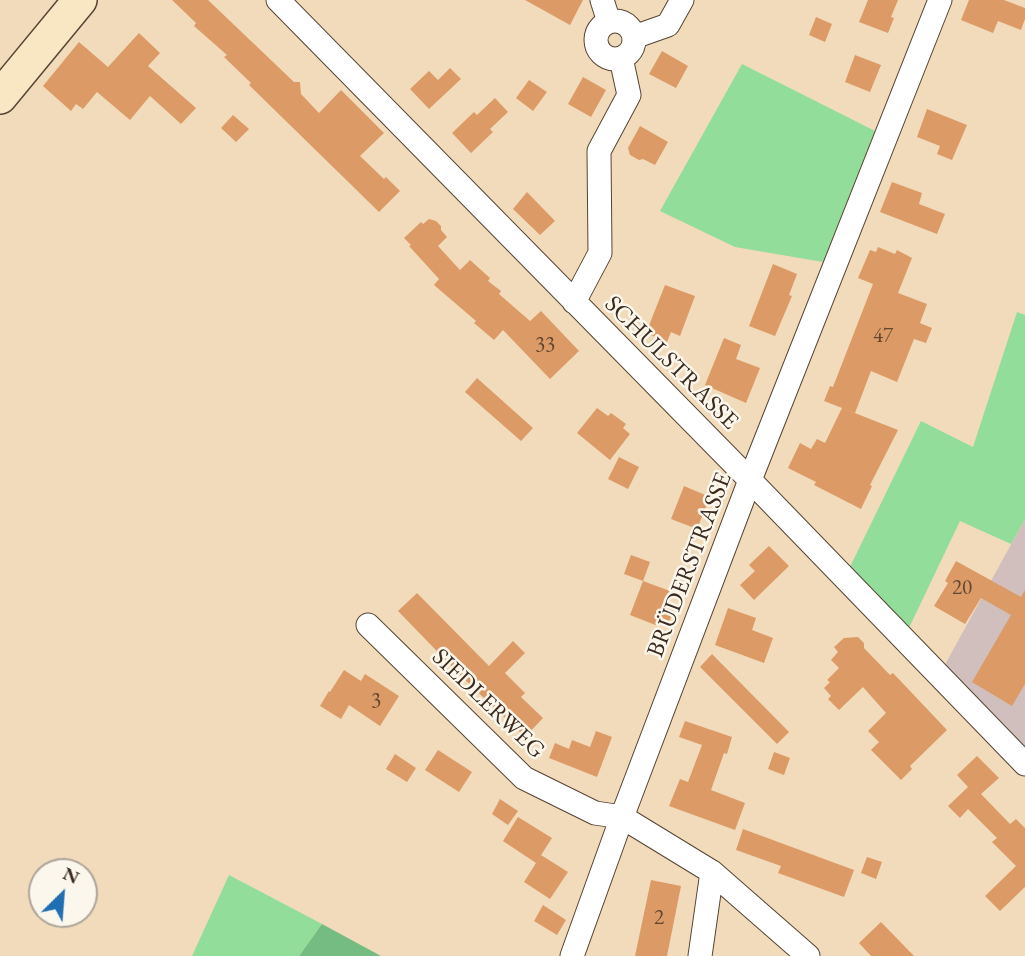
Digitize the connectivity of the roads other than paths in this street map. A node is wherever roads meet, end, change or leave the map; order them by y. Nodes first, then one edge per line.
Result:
1 (80, 0) edge
2 (278, 0) edge
3 (682, 0) edge
4 (940, 0) edge
5 (605, 11) edge
6 (634, 37) junction
7 (621, 58) junction
8 (0, 97) edge
9 (574, 302) junction
10 (750, 480) junction
11 (368, 625) dead end
12 (1025, 764) edge
13 (622, 817) junction
14 (712, 872) junction
15 (572, 956) edge
16 (700, 956) edge
17 (808, 956) edge

1 - 8 main road
2 - 9 street, SCHULSTRASSE
3 - 6 street
4 - 10 street, BRÜDERSTRASSE
5 - 6 street
5 - 7 street
6 - 7 street
7 - 9 street
9 - 10 street, SCHULSTRASSE
10 - 12 street, SCHULSTRASSE
10 - 13 street, BRÜDERSTRASSE
11 - 13 street, SIEDLERWEG
13 - 14 street, SIEDLERWEG
13 - 15 street, BRÜDERSTRASSE
14 - 16 street
14 - 17 street, SIEDLERWEG

